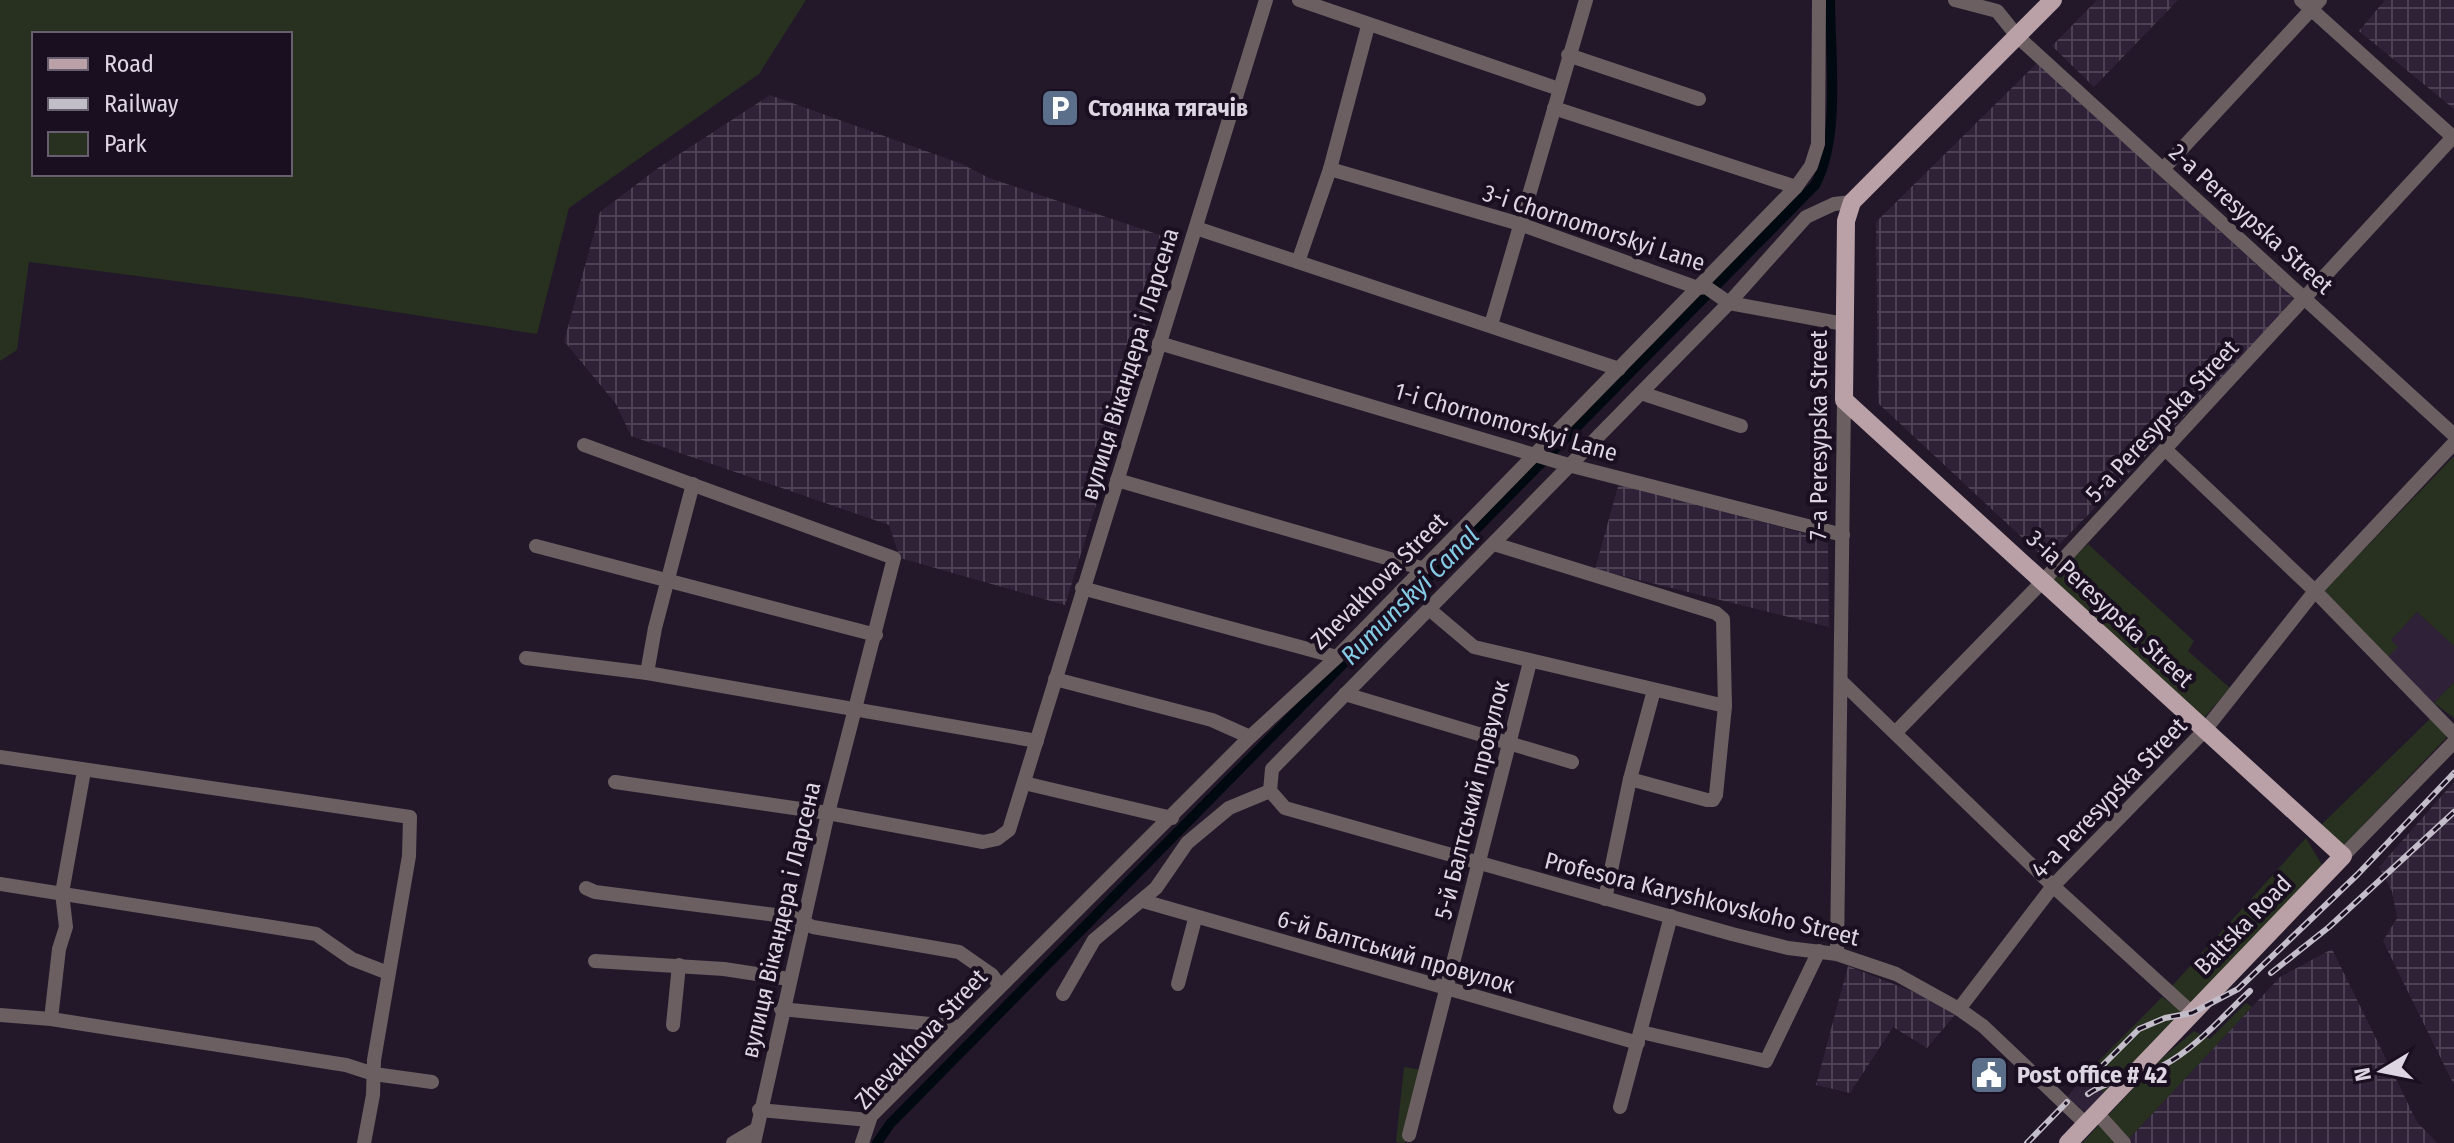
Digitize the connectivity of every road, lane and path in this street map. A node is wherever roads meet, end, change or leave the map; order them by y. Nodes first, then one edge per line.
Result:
1 (1266, 0) edge
2 (1299, 0) edge
3 (1586, 0) edge
4 (1819, 0) edge
5 (1955, 0) edge
6 (2053, 0) edge
7 (2311, 3) edge
8 (1368, 26) junction
9 (2018, 37) junction
10 (1568, 55) junction
11 (1559, 89) junction
12 (1699, 99) dead end
13 (1554, 108) junction
14 (2454, 137) edge
15 (1330, 169) junction
16 (2163, 169) junction
17 (1796, 187) junction
18 (1852, 202) junction
19 (1520, 224) junction
20 (1196, 228) junction
21 (1298, 262) junction
22 (1702, 287) junction
23 (2307, 299) junction
24 (1728, 302) junction
25 (1844, 324) junction
26 (1491, 325) junction
27 (1159, 343) junction
28 (1619, 369) junction
29 (1641, 393) junction
30 (1844, 400) junction
31 (1741, 426) dead end
32 (2454, 435) edge
33 (2454, 443) edge
34 (584, 445) dead end
35 (2165, 449) junction
36 (1540, 456) junction
37 (1569, 465) junction
38 (1117, 480) junction
39 (693, 484) junction
40 (1843, 535) junction
41 (1494, 544) junction
42 (536, 546) dead end
43 (1421, 568) junction
44 (667, 579) junction
45 (2044, 580) junction
46 (1082, 588) junction
47 (2315, 591) junction
48 (1429, 609) junction
49 (876, 635) junction
50 (1337, 657) junction
51 (526, 658) dead end
52 (1530, 662) junction
53 (647, 673) junction
54 (1055, 679) junction
55 (1842, 682) junction
56 (1654, 690) junction
57 (1345, 694) junction
58 (1725, 706) junction
59 (857, 708) junction
60 (2205, 730) junction
61 (1896, 732) junction
62 (2454, 734) edge
63 (1250, 737) junction
64 (1037, 741) junction
65 (2454, 742) edge
66 (1508, 745) junction
67 (0, 757) edge
68 (1572, 762) dead end
69 (84, 771) junction
70 (1630, 779) junction
71 (615, 782) dead end
72 (1024, 783) junction
73 (1270, 791) junction
74 (828, 813) junction
75 (1172, 818) junction
76 (2343, 856) junction
77 (1478, 863) junction
78 (0, 884) edge
79 (2053, 886) junction
80 (586, 888) dead end
81 (62, 893) junction
82 (1605, 899) junction
83 (1143, 901) junction
84 (1671, 916) junction
85 (1195, 919) junction
86 (802, 921) junction
87 (1819, 951) junction
88 (1837, 954) junction
89 (595, 961) dead end
90 (679, 965) junction
91 (388, 973) junction
92 (789, 979) junction
93 (1178, 984) dead end
94 (1000, 986) junction
95 (1446, 989) junction
96 (1063, 994) dead end
97 (781, 1009) junction
98 (1959, 1009) junction
99 (2192, 1013) junction
100 (0, 1015) edge
101 (51, 1019) junction
102 (673, 1025) dead end
103 (960, 1027) junction
104 (1639, 1037) junction
105 (374, 1074) junction
106 (432, 1082) dead end
107 (1620, 1107) dead end
108 (759, 1110) junction
109 (2091, 1118) junction
110 (869, 1120) junction
111 (1409, 1135) dead end
112 (754, 1137) edge
113 (364, 1143) edge
114 (733, 1143) edge
115 (862, 1143) edge
116 (2068, 1143) edge
117 (2124, 1143) edge

1 - 20 street, вулиця Вікандера і Ларсена
2 - 8 street
3 - 10 street
4 - 17 street, Zhevakhova Street
5 - 9 street, 2-a Peresypska Street
6 - 9 main road
7 - 14 street
7 - 16 street
8 - 11 street
8 - 15 street
9 - 16 street, 2-a Peresypska Street
9 - 18 main road
10 - 11 street
10 - 12 street
11 - 13 street
13 - 17 street
13 - 19 street
14 - 23 street, 5-a Peresypska Street
15 - 19 street, 3-i Chornomorskyi Lane
15 - 21 street
16 - 23 street, 2-a Peresypska Street
17 - 22 street, Zhevakhova Street
18 - 24 street
18 - 25 main road, 7-a Peresypska Street
19 - 22 street, 3-i Chornomorskyi Lane
19 - 26 street
20 - 21 street
20 - 27 street, вулиця Вікандера і Ларсена
21 - 26 street
22 - 24 street, 3-i Chornomorskyi Lane
22 - 28 street, Zhevakhova Street
23 - 32 street, 2-a Peresypska Street
23 - 35 street, 5-a Peresypska Street
24 - 25 street, 3-i Chornomorskyi Lane
24 - 29 street
25 - 30 main road, 7-a Peresypska Street
26 - 28 street
27 - 36 street, 1-i Chornomorskyi Lane
27 - 38 street, вулиця Вікандера і Ларсена
28 - 36 street, Zhevakhova Street
29 - 31 street
29 - 37 street
30 - 40 street, 7-a Peresypska Street
30 - 45 main road, 3-ia Peresypska Street
33 - 47 street, 4-a Peresypska Street
34 - 39 street
35 - 45 street, 5-a Peresypska Street
35 - 47 street
36 - 37 street, 1-i Chornomorskyi Lane
36 - 43 street, Zhevakhova Street
37 - 40 street, 1-i Chornomorskyi Lane
37 - 41 street
38 - 43 street
38 - 46 street, вулиця Вікандера і Ларсена
39 - 44 street
39 - 49 street, вулиця Вікандера і Ларсена
40 - 55 street, 7-a Peresypska Street
41 - 48 street
41 - 58 street
42 - 44 street
43 - 50 street, Zhevakhova Street
44 - 49 street
44 - 53 street
45 - 60 main road, 3-ia Peresypska Street
45 - 61 street, 5-a Peresypska Street
46 - 50 street
46 - 54 street, вулиця Вікандера і Ларсена
47 - 60 street, 4-a Peresypska Street
47 - 62 street
48 - 52 street
48 - 57 street
49 - 59 street, вулиця Вікандера і Ларсена
50 - 63 street, Zhevakhova Street
51 - 53 street
52 - 56 street
52 - 66 street, 5-й Балтський провулок
53 - 59 street
54 - 63 street
54 - 64 street, вулиця Вікандера і Ларсена
55 - 61 street
55 - 88 street, 7-a Peresypska Street
56 - 58 street
56 - 70 street
57 - 66 street
57 - 73 street
58 - 70 street
59 - 64 street
59 - 74 street, вулиця Вікандера і Ларсена
60 - 76 main road, 3-ia Peresypska Street
60 - 79 street, 4-a Peresypska Street
61 - 79 street
63 - 75 street, Zhevakhova Street
64 - 72 street, вулиця Вікандера і Ларсена
65 - 76 street, Baltska Road
66 - 68 street
66 - 77 street, 5-й Балтський провулок
67 - 69 street
69 - 81 street
69 - 91 street
70 - 82 street
71 - 74 street
72 - 74 street, вулиця Вікандера і Ларсена
72 - 75 street
73 - 77 street, Profesora Karyshkovskoho Street
73 - 83 street
74 - 86 street, вулиця Вікандера і Ларсена
75 - 94 street, Zhevakhova Street
76 - 99 main road, Baltska Road
77 - 82 street, Profesora Karyshkovskoho Street
77 - 95 street, 5-й Балтський провулок
78 - 81 street
79 - 98 street, 4-a Peresypska Street
79 - 99 street
80 - 86 street
81 - 91 street
81 - 101 street
82 - 84 street, Profesora Karyshkovskoho Street
83 - 85 street, 6-й Балтський провулок
83 - 96 street
84 - 87 street, Profesora Karyshkovskoho Street
84 - 104 street
85 - 93 street
85 - 95 street, 6-й Балтський провулок
86 - 92 street, вулиця Вікандера і Ларсена
86 - 94 street
87 - 88 street, Profesora Karyshkovskoho Street
87 - 104 street, 6-й Балтський провулок
88 - 98 street, Profesora Karyshkovskoho Street
89 - 90 street
90 - 92 street
90 - 102 street
91 - 105 street
92 - 97 street, вулиця Вікандера і Ларсена
94 - 103 street, Zhevakhova Street
95 - 104 street, 6-й Балтський провулок
95 - 111 street, 5-й Балтський провулок
97 - 103 street
97 - 108 street, вулиця Вікандера і Ларсена
98 - 109 street, Profesora Karyshkovskoho Street
99 - 109 main road, Baltska Road
100 - 101 street
101 - 105 street
103 - 110 street, Zhevakhova Street
104 - 107 street
105 - 106 street
105 - 113 street
108 - 110 street
108 - 112 street, вулиця Вікандера і Ларсена
109 - 116 main road, Baltska Road
109 - 117 street, Profesora Karyshkovskoho Street
110 - 115 street, Zhevakhova Street
112 - 114 street

